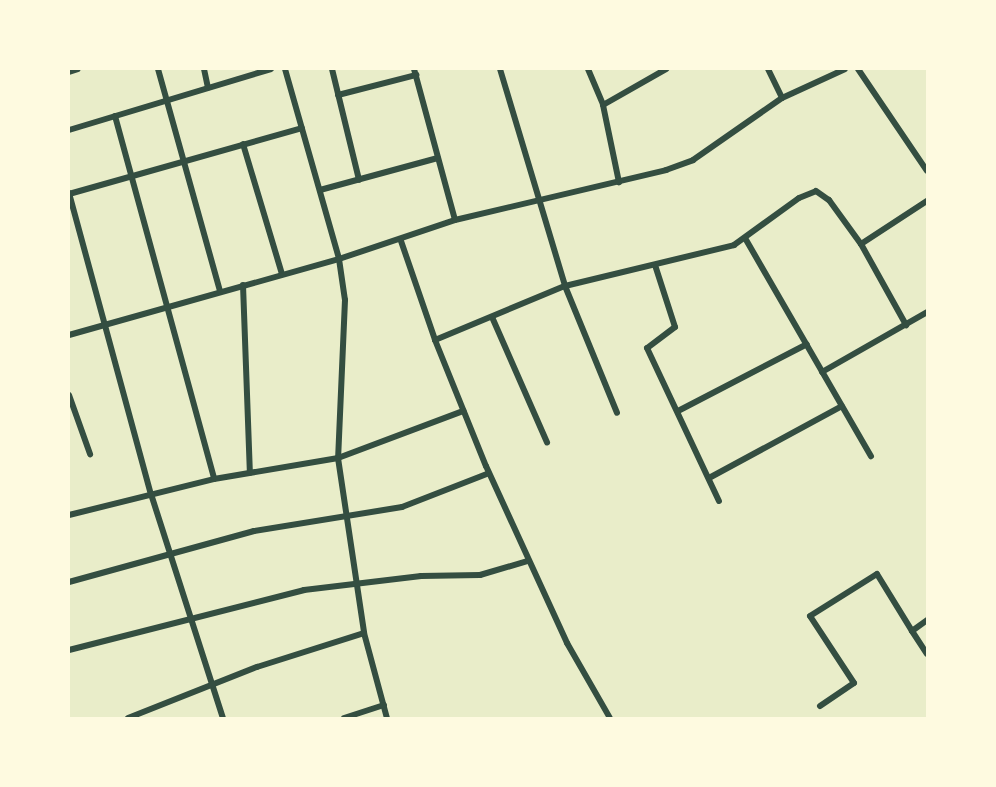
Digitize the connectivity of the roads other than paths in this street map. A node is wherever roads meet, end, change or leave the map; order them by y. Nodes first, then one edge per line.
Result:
1 (78, 69) edge
2 (158, 69) edge
3 (204, 69) edge
4 (271, 69) edge
5 (285, 69) edge
6 (332, 69) edge
7 (500, 69) edge
8 (588, 69) edge
9 (666, 69) edge
10 (768, 69) edge
11 (845, 69) edge
12 (858, 69) edge
13 (69, 72) edge
14 (415, 72) edge
15 (208, 88) junction
16 (338, 95) junction
17 (782, 98) junction
18 (166, 100) junction
19 (603, 105) junction
20 (115, 116) junction
21 (302, 128) junction
22 (69, 130) edge
23 (243, 144) junction
24 (438, 158) junction
25 (184, 162) junction
26 (927, 171) edge
27 (133, 176) junction
28 (359, 180) junction
29 (619, 182) junction
30 (320, 190) junction
31 (69, 194) edge
32 (539, 201) junction
33 (927, 201) edge
34 (455, 220) junction
35 (745, 238) junction
36 (401, 241) junction
37 (861, 244) junction
38 (339, 259) junction
39 (655, 265) junction
40 (282, 274) junction
41 (243, 285) junction
42 (565, 286) junction
43 (220, 291) junction
44 (168, 306) junction
45 (927, 312) edge
46 (492, 318) junction
47 (104, 324) junction
48 (906, 325) junction
49 (69, 335) edge
50 (435, 340) junction
51 (807, 344) junction
52 (822, 372) junction
53 (69, 394) edge
54 (842, 406) junction
55 (464, 411) junction
56 (678, 411) junction
57 (617, 413) dead end
58 (547, 442) dead end
59 (90, 454) dead end
60 (871, 456) dead end
61 (338, 458) junction
62 (250, 473) junction
63 (489, 473) junction
64 (709, 478) junction
65 (214, 479) junction
66 (151, 494) junction
67 (719, 501) dead end
68 (69, 515) edge
69 (346, 517) junction
70 (171, 554) junction
71 (528, 561) junction
72 (69, 582) edge
73 (354, 582) junction
74 (190, 617) junction
75 (927, 620) edge
76 (912, 630) junction
77 (363, 633) junction
78 (69, 650) edge
79 (927, 654) edge
80 (212, 684) junction
81 (384, 705) junction
82 (820, 706) dead end
83 (128, 718) edge
84 (223, 718) edge
85 (344, 718) edge
86 (387, 718) edge
87 (610, 718) edge

1 - 13 street
2 - 18 street
3 - 15 street
4 - 15 street
5 - 21 street
6 - 16 street
7 - 32 street
8 - 19 street
9 - 19 street
10 - 17 street
11 - 17 street
12 - 26 street
14 - 16 street
14 - 24 street
15 - 18 street
16 - 28 street
17 - 29 street
18 - 20 street
18 - 25 street
19 - 29 street
20 - 22 street
20 - 27 street
21 - 23 street
21 - 30 street
23 - 25 street
23 - 40 street
24 - 28 street
24 - 34 street
25 - 27 street
25 - 43 street
27 - 31 street
27 - 44 street
28 - 30 street
29 - 32 street
30 - 38 street
31 - 47 street
32 - 34 street
32 - 42 street
33 - 37 street
34 - 36 street
35 - 37 street
35 - 39 street
35 - 51 street
36 - 38 street
36 - 50 street
37 - 48 street
38 - 40 street
38 - 61 street
39 - 42 street
39 - 56 street
40 - 41 street
41 - 43 street
41 - 62 street
42 - 46 street
42 - 57 street
43 - 44 street
44 - 47 street
44 - 65 street
45 - 48 street
46 - 50 street
46 - 58 street
47 - 49 street
47 - 66 street
48 - 52 street
50 - 55 street
51 - 52 street
51 - 56 street
52 - 54 street
53 - 59 street
54 - 60 street
54 - 64 street
55 - 61 street
55 - 63 street
56 - 64 street
61 - 62 street
61 - 69 street
62 - 65 street
63 - 69 street
63 - 71 street
64 - 67 street
65 - 66 street
66 - 68 street
66 - 70 street
69 - 70 street
69 - 73 street
70 - 72 street
70 - 74 street
71 - 73 street
71 - 87 street
73 - 74 street
73 - 77 street
74 - 78 street
74 - 80 street
75 - 76 street
76 - 79 street
76 - 82 street
77 - 80 street
77 - 81 street
80 - 83 street
80 - 84 street
81 - 85 street
81 - 86 street

